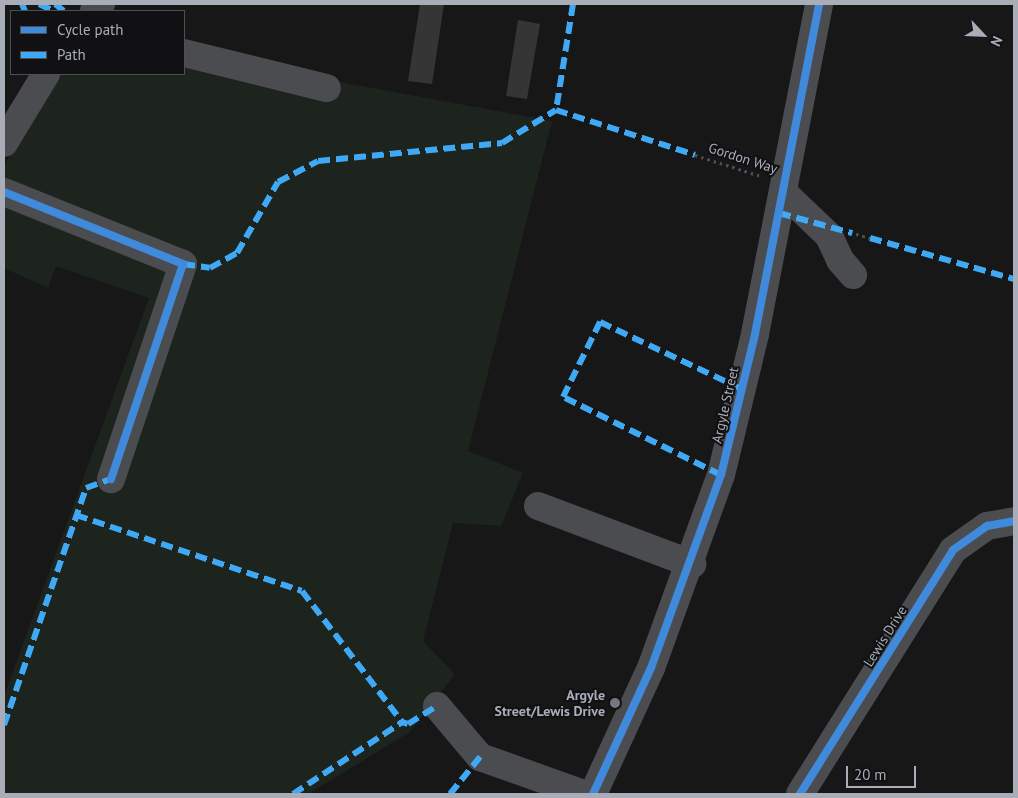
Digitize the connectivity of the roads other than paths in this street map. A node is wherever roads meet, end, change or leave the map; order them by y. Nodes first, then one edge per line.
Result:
1 (819, 4) edge
2 (185, 53) edge
3 (45, 75) edge
4 (327, 88) dead end
5 (4, 142) edge
6 (784, 187) junction
7 (4, 192) edge
8 (853, 275) dead end
9 (111, 479) dead end
10 (538, 506) dead end
11 (1014, 521) edge
12 (692, 564) junction
13 (437, 706) dead end
14 (584, 794) edge
15 (593, 794) edge
16 (800, 794) edge

1 - 6 street, Argyle Street
2 - 4 street
3 - 5 street
6 - 8 street
6 - 12 street, Argyle Street
7 - 9 street
10 - 12 street
11 - 16 street, Lewis Drive
12 - 15 street, Argyle Street
13 - 14 street

